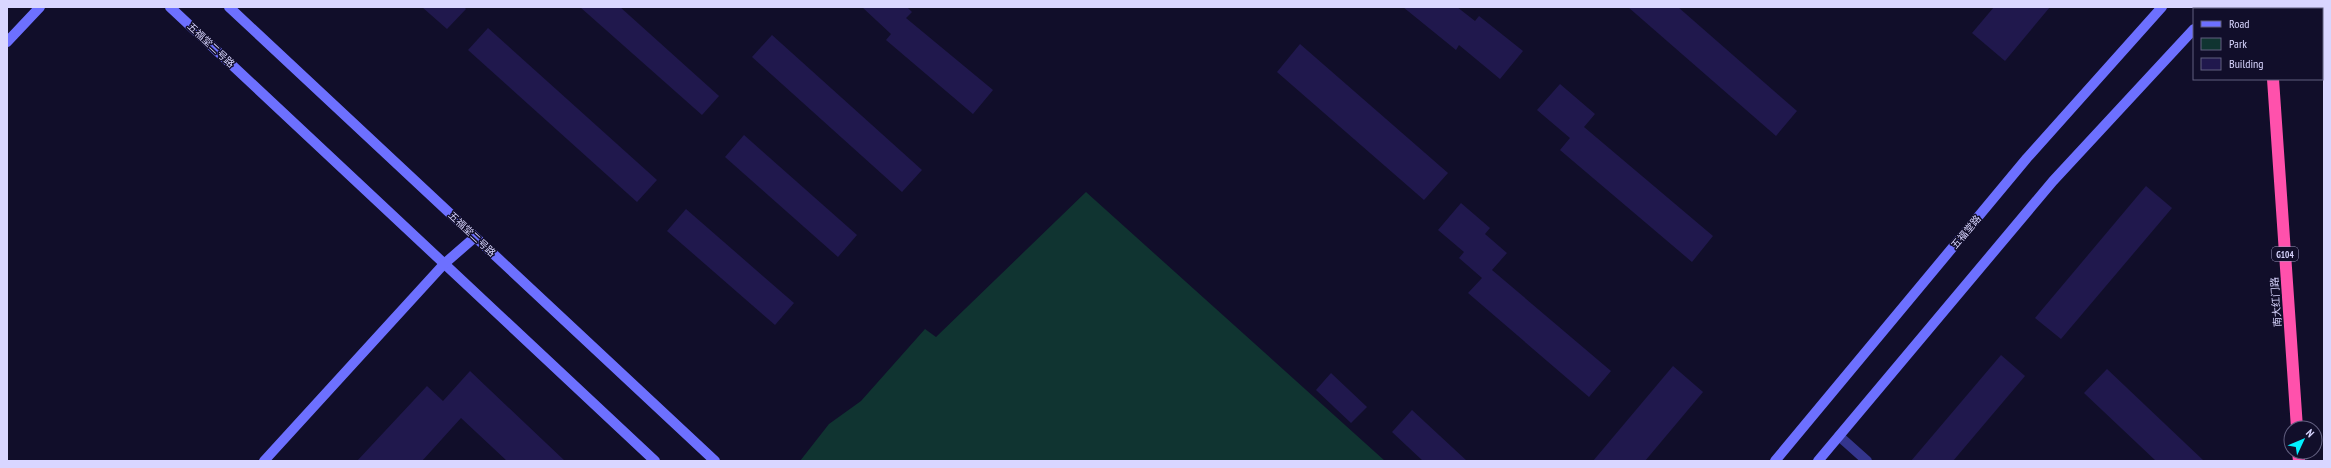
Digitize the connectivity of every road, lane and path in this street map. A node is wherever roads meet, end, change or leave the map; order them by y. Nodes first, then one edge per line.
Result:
1 (40, 7) edge
2 (170, 7) edge
3 (229, 7) edge
4 (2162, 7) edge
5 (2193, 31) edge
6 (7, 42) edge
7 (2323, 58) edge
8 (2324, 73) edge
9 (2274, 80) edge
10 (475, 237) junction
11 (444, 264) junction
12 (2296, 420) edge
13 (1839, 436) junction
14 (264, 461) edge
15 (655, 461) edge
16 (715, 461) edge
17 (1775, 461) edge
18 (1818, 461) edge
19 (1867, 461) edge

1 - 6 main road
2 - 11 main road, 五福堂二号路
3 - 10 main road, 五福堂二号路
4 - 17 main road, 五福堂路
5 - 13 main road
7 - 8 highway
9 - 12 highway, 南大红门路 / G104
10 - 11 main road
10 - 16 main road, 五福堂二号路
11 - 14 main road
11 - 15 main road, 五福堂二号路
13 - 18 main road
13 - 19 street

